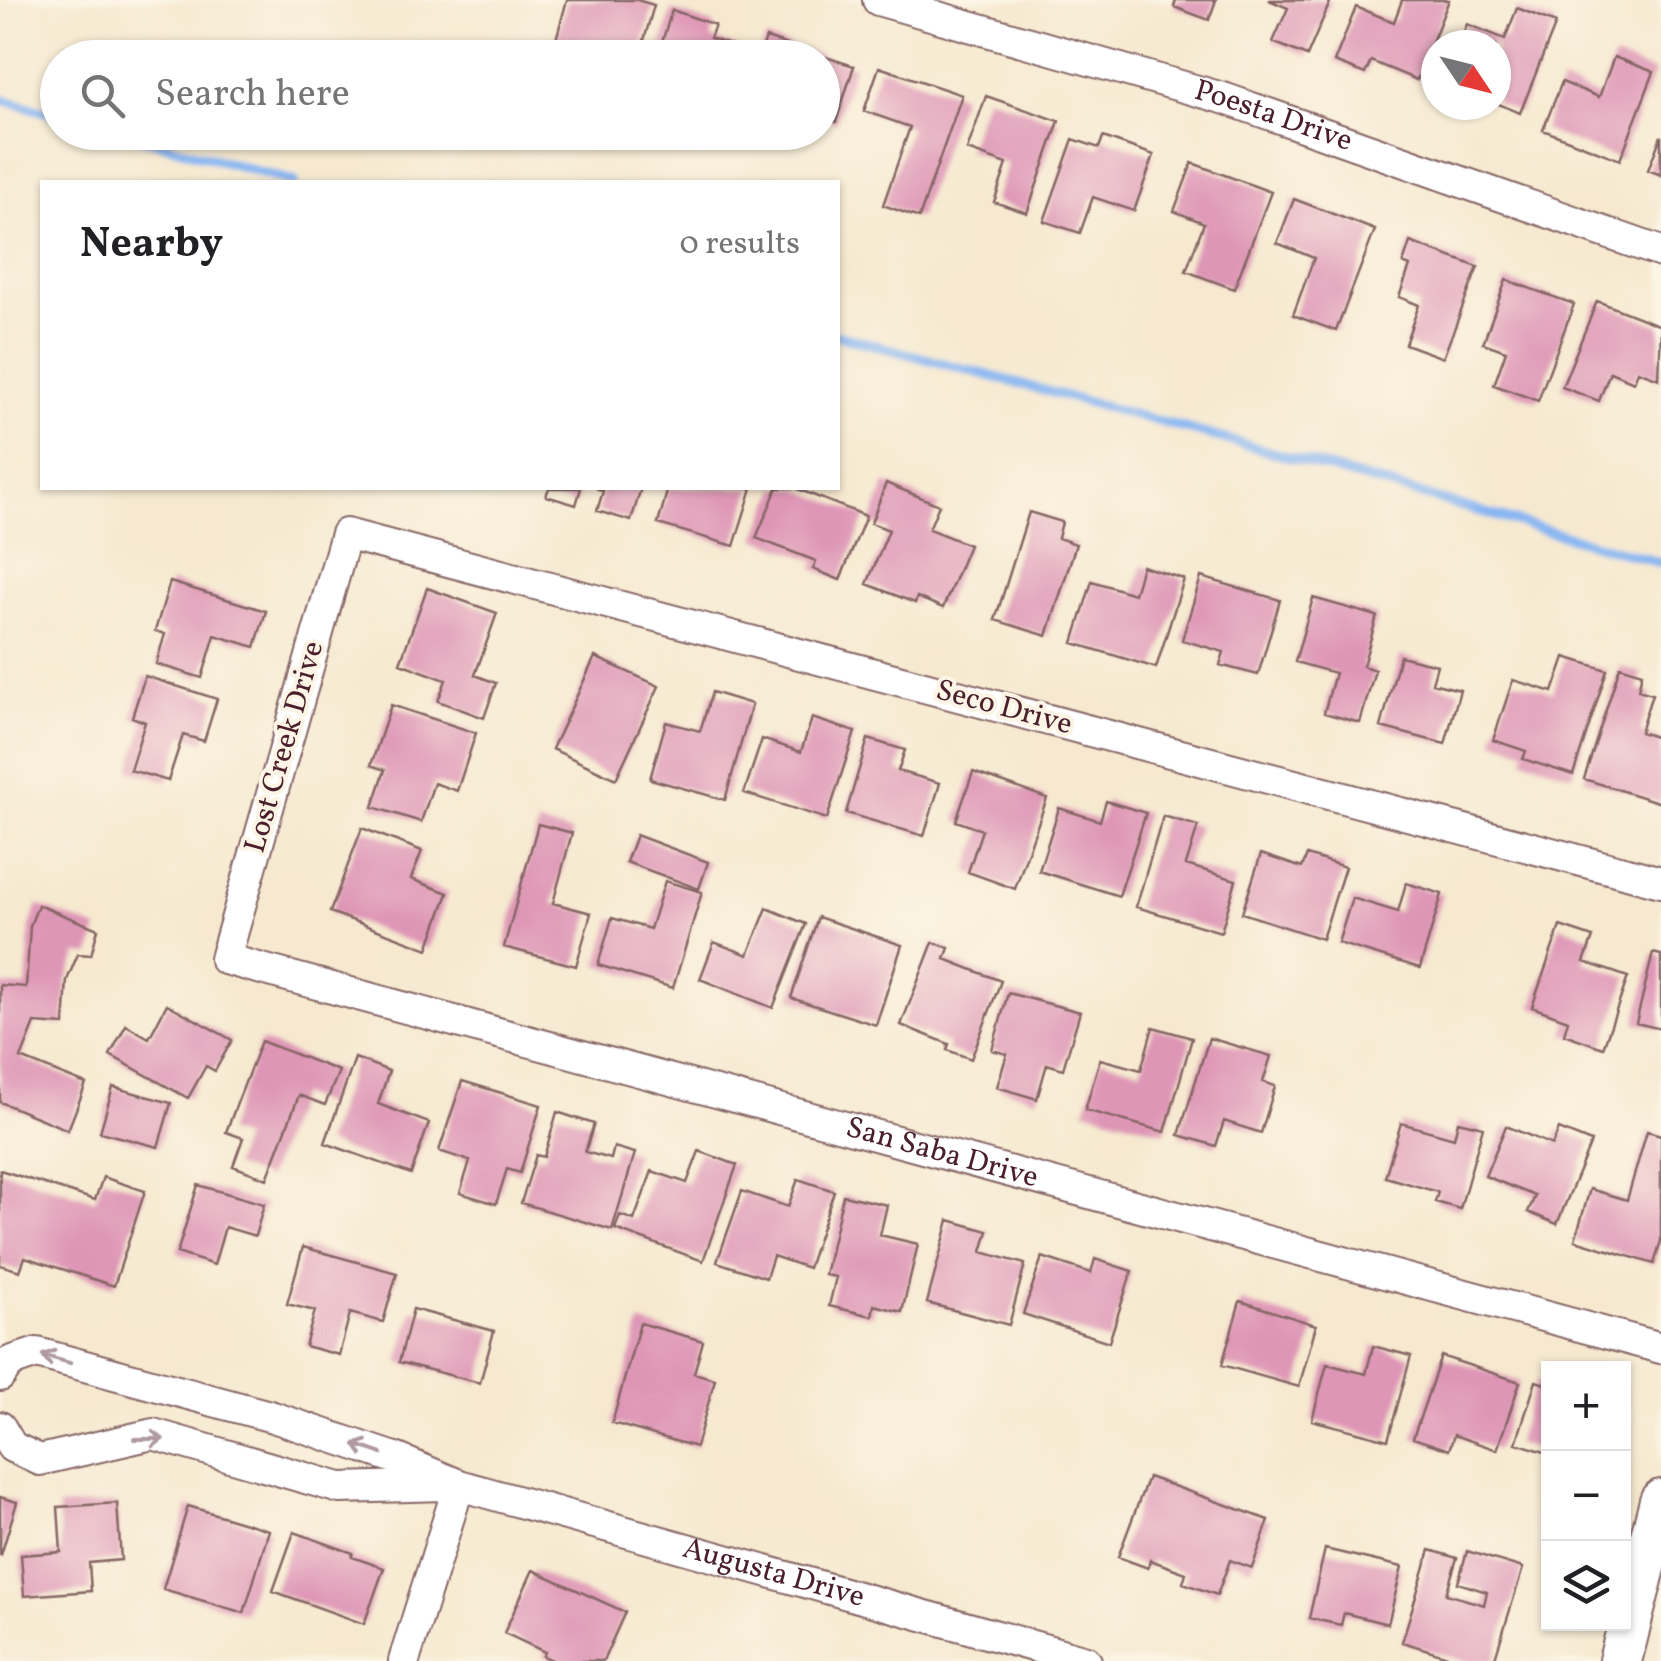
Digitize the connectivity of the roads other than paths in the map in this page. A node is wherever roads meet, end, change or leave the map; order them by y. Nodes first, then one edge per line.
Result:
1 (878, 0) edge
2 (1661, 252) edge
3 (346, 534) joint
4 (1661, 882) edge
5 (225, 959) joint
6 (1661, 1348) edge
7 (0, 1376) edge
8 (0, 1426) edge
9 (459, 1485) junction
10 (1661, 1501) edge
11 (404, 1661) edge
12 (1086, 1661) edge
13 (1620, 1661) edge

1 - 2 street, Poesta Drive
3 - 4 street, Seco Drive
3 - 5 street, Lost Creek Drive
5 - 6 street, San Saba Drive
9 -> 7 street, Augusta Drive
8 -> 9 street, Augusta Drive
9 - 11 street
9 - 12 street, Augusta Drive
10 - 13 street

